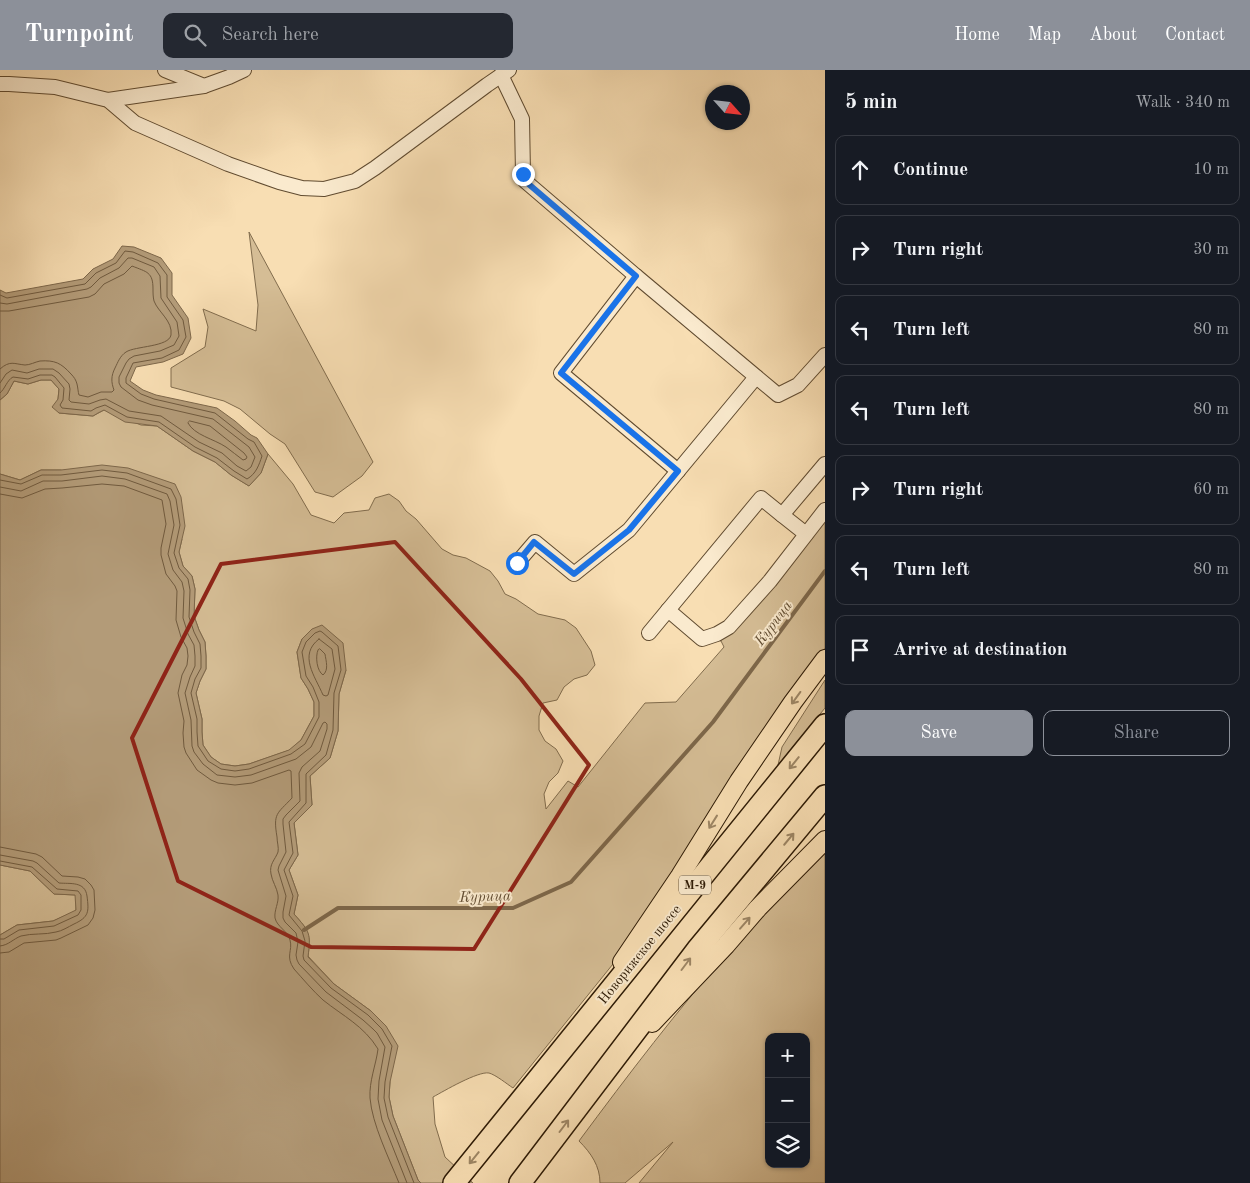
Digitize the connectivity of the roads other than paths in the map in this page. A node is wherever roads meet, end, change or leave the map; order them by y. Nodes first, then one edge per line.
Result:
1 (165, 70) edge
2 (244, 70) edge
3 (505, 73) edge
4 (0, 84) edge
5 (204, 86) junction
6 (108, 100) junction
7 (636, 276) junction
8 (825, 355) edge
9 (756, 377) junction
10 (825, 464) edge
11 (678, 471) junction
12 (825, 510) edge
13 (782, 515) junction
14 (806, 534) junction
15 (517, 563) dead end
16 (668, 610) junction
17 (649, 633) dead end
18 (825, 660) edge
19 (825, 725) edge
20 (825, 796) edge
21 (825, 840) edge
22 (565, 1046) junction
23 (604, 1073) junction
24 (454, 1183) edge
25 (520, 1183) edge

1 - 5 street
2 - 5 street
3 - 6 street
3 - 7 street
4 - 6 street
5 - 6 street
7 - 9 street
7 - 11 street
8 - 9 street
9 - 11 street
10 - 13 street
11 - 15 street
12 - 14 street
13 - 14 street
13 - 16 street
14 - 16 street
16 - 17 street
18 -> 22 main road, М-9
19 -> 22 highway, Новорижское шоссе / М-9
23 -> 20 highway
23 -> 21 main road
22 -> 24 highway, Новорижское шоссе / М-9
25 -> 23 highway

